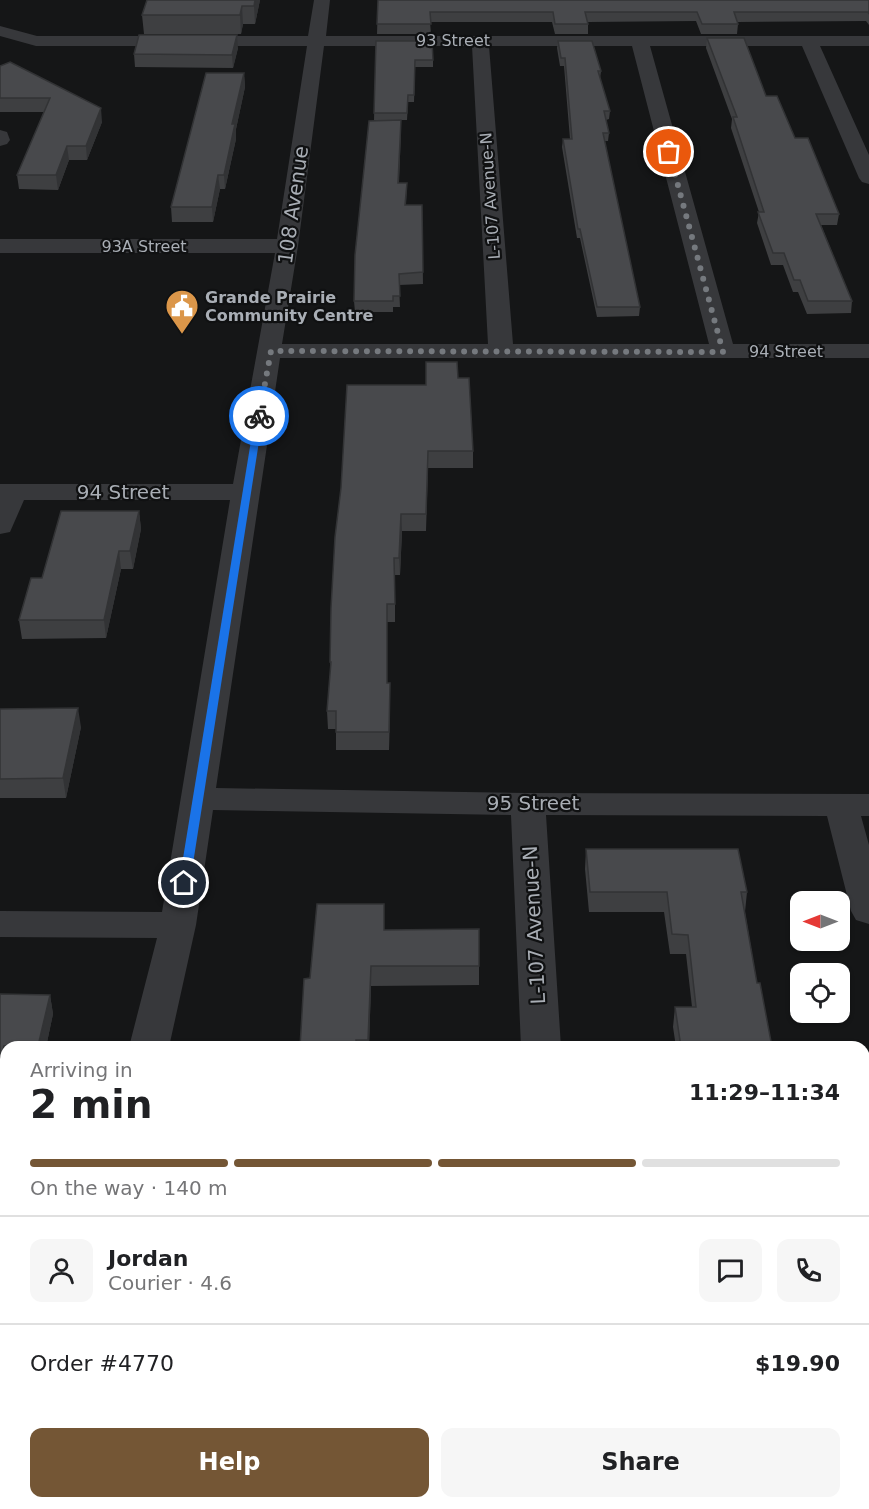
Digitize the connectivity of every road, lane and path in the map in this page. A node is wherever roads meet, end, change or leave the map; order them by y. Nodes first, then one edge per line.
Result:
1 (322, 0) edge
2 (0, 31) edge
3 (480, 40) junction
4 (639, 40) junction
5 (315, 41) junction
6 (809, 41) junction
7 (869, 41) edge
8 (869, 178) edge
9 (0, 246) edge
10 (288, 246) junction
11 (271, 351) junction
12 (501, 351) junction
13 (869, 351) edge
14 (723, 352) junction
15 (6, 492) edge
16 (245, 492) junction
17 (0, 526) edge
18 (198, 799) junction
19 (528, 804) junction
20 (855, 805) edge
21 (869, 911) edge
22 (0, 924) edge
23 (178, 925) junction
24 (150, 1041) edge
25 (541, 1041) edge

1 - 5 street, 108 Avenue
2 - 5 street, 93 Street
3 - 4 street, 93 Street
3 - 5 street, 93 Street
3 - 12 street, L-107 Avenue-N
4 - 6 street, 93 Street
4 - 14 street
5 - 10 street, 108 Avenue
6 - 7 street, 93 Street
6 - 8 street
9 - 10 street, 93A Street
10 - 11 street, 108 Avenue
11 - 12 street, 94 Street
11 - 16 street, 108 Avenue
12 - 14 street, 94 Street
13 - 14 street, 94 Street
15 - 16 street, 94 Street
15 - 17 street
16 - 18 street, 108 Avenue
18 - 19 street, 95 Street
18 - 23 street, 108 Avenue
19 - 20 street, 95 Street
19 - 25 street, L-107 Avenue-N
20 - 21 street
22 - 23 street
23 - 24 street, 108 Avenue

